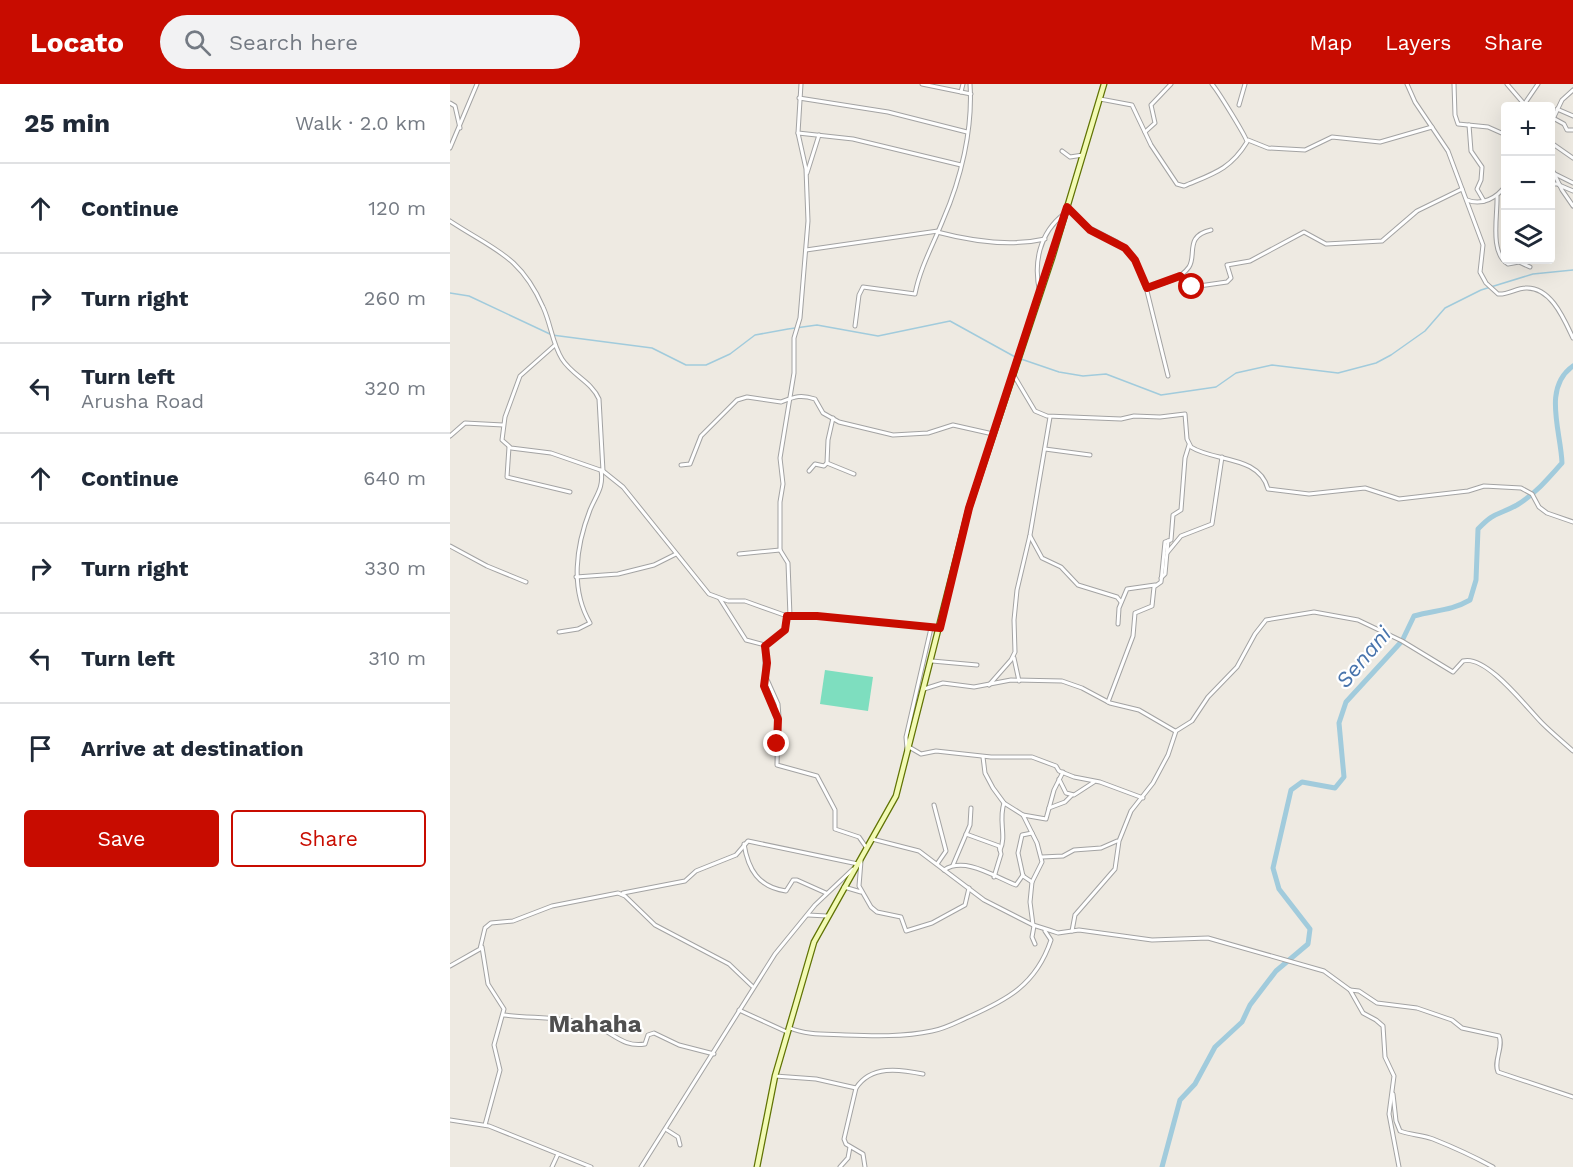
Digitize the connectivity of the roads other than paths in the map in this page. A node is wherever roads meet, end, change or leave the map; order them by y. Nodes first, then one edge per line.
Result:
1 (477, 84) edge
2 (801, 84) edge
3 (921, 84) edge
4 (963, 84) edge
5 (970, 84) edge
6 (1104, 84) edge
7 (1171, 84) edge
8 (1212, 84) edge
9 (1245, 84) edge
10 (1407, 84) edge
11 (1454, 84) edge
12 (1507, 84) edge
13 (1538, 84) edge
14 (1573, 90) edge
15 (962, 92) junction
16 (971, 94) junction
17 (799, 98) junction
18 (1100, 99) junction
19 (1522, 102) edge
20 (1527, 102) edge
21 (450, 103) edge
22 (1239, 105) dead end
23 (1557, 110) junction
24 (1555, 114) edge
25 (1573, 116) edge
26 (1555, 120) edge
27 (1469, 125) junction
28 (1432, 127) junction
29 (460, 128) junction
30 (1573, 130) edge
31 (1145, 132) junction
32 (798, 133) junction
33 (968, 133) junction
34 (1501, 133) edge
35 (819, 135) junction
36 (1248, 140) junction
37 (1555, 145) edge
38 (450, 148) edge
39 (1062, 151) dead end
40 (1083, 155) junction
41 (1573, 158) edge
42 (961, 165) junction
43 (806, 173) junction
44 (1555, 174) joint
45 (1573, 183) edge
46 (1555, 184) edge
47 (1559, 184) junction
48 (1462, 189) junction
49 (1501, 191) edge
50 (1573, 191) edge
51 (1497, 196) junction
52 (1466, 200) junction
53 (1484, 201) junction
54 (1573, 206) edge
55 (1067, 207) junction
56 (1064, 214) junction
57 (450, 221) edge
58 (1210, 230) dead end
59 (938, 232) junction
60 (1045, 239) junction
61 (806, 250) junction
62 (1530, 267) dead end
63 (1180, 276) junction
64 (1147, 288) junction
65 (1040, 293) junction
66 (855, 326) dead end
67 (1573, 338) edge
68 (555, 345) junction
69 (1014, 371) junction
70 (1168, 376) dead end
71 (791, 396) junction
72 (1050, 417) junction
73 (833, 418) junction
74 (503, 425) junction
75 (993, 434) junction
76 (450, 436) edge
77 (1189, 445) junction
78 (509, 447) junction
79 (1045, 449) junction
80 (1090, 455) dead end
81 (1222, 457) junction
82 (827, 463) junction
83 (681, 465) dead end
84 (602, 471) junction
85 (809, 471) dead end
86 (854, 474) dead end
87 (570, 492) dead end
88 (1573, 522) edge
89 (1030, 535) junction
90 (1168, 541) junction
91 (450, 546) edge
92 (780, 550) junction
93 (1167, 553) junction
94 (676, 554) junction
95 (739, 554) dead end
96 (576, 577) junction
97 (1161, 578) junction
98 (526, 582) dead end
99 (1155, 585) junction
100 (719, 598) junction
101 (1121, 602) junction
102 (788, 616) junction
103 (1118, 624) dead end
104 (931, 627) junction
105 (940, 628) junction
106 (559, 632) dead end
107 (766, 645) junction
108 (1014, 656) junction
109 (932, 661) junction
110 (977, 665) dead end
111 (764, 674) junction
112 (1020, 681) junction
113 (989, 685) junction
114 (924, 688) junction
115 (1108, 702) junction
116 (778, 719) junction
117 (1176, 731) junction
118 (909, 749) junction
119 (1573, 752) edge
120 (983, 756) junction
121 (1063, 772) junction
122 (1059, 779) junction
123 (1094, 782) junction
124 (1072, 795) junction
125 (1143, 798) junction
126 (1004, 803) junction
127 (934, 805) dead end
128 (971, 808) dead end
129 (1049, 808) junction
130 (1023, 815) junction
131 (1032, 833) junction
132 (966, 834) junction
133 (872, 839) junction
134 (1119, 841) junction
135 (744, 844) junction
136 (867, 848) junction
137 (1000, 850) junction
138 (1042, 857) junction
139 (859, 863) junction
140 (937, 864) junction
141 (953, 865) junction
142 (944, 870) junction
143 (1023, 875) junction
144 (994, 877) junction
145 (1032, 882) junction
146 (844, 887) junction
147 (969, 888) junction
148 (862, 892) junction
149 (826, 893) junction
150 (622, 894) junction
151 (808, 915) junction
152 (827, 916) junction
153 (1033, 926) junction
154 (1041, 927) junction
155 (1071, 931) junction
156 (1035, 944) dead end
157 (482, 945) junction
158 (450, 966) edge
159 (753, 987) junction
160 (1350, 990) junction
161 (739, 1010) junction
162 (504, 1015) junction
163 (788, 1030) junction
164 (714, 1054) junction
165 (924, 1074) dead end
166 (775, 1076) junction
167 (856, 1088) junction
168 (1393, 1088) junction
169 (1573, 1097) edge
170 (450, 1120) edge
171 (484, 1125) junction
172 (666, 1130) junction
173 (680, 1145) dead end
174 (850, 1147) junction
175 (558, 1154) junction
176 (552, 1167) edge
177 (591, 1167) edge
178 (641, 1167) edge
179 (758, 1167) edge
180 (840, 1167) edge
181 (865, 1167) edge
182 (1399, 1167) edge
183 (1492, 1167) edge

1 - 29 street
2 - 17 street
3 - 15 street
4 - 15 street
5 - 16 street
6 - 18 main road
7 - 31 street
8 - 36 street
9 - 22 street
10 - 28 street
11 - 27 street
12 - 19 street
13 - 20 street
14 - 23 street
15 - 16 street
16 - 33 street
17 - 32 street
17 - 33 street
18 - 31 street
18 - 40 main road
21 - 29 street
23 - 24 street
23 - 25 street
26 - 30 street
27 - 34 street
27 - 53 street
28 - 36 street
28 - 48 street
29 - 38 street
31 - 36 street
32 - 35 street
32 - 43 street
33 - 42 street
35 - 42 street
35 - 43 street
37 - 41 street
39 - 40 street
40 - 55 main road
42 - 59 street
43 - 61 street
44 - 45 street
44 - 47 street
46 - 47 street
47 - 50 street
47 - 54 street
48 - 52 street
48 - 63 street
49 - 51 street
51 - 53 street
51 - 62 street
52 - 53 street
52 - 67 street
55 - 56 main road
55 - 64 street
56 - 60 street
56 - 65 main road
57 - 68 street
58 - 63 street
59 - 60 street
59 - 61 street
59 - 66 street
60 - 65 street
61 - 71 street
63 - 64 street
64 - 70 street
65 - 69 main road
68 - 74 street
68 - 84 street
69 - 72 street
69 - 75 main road
71 - 73 street
71 - 83 street
71 - 92 street
72 - 77 street
72 - 79 street
73 - 75 street
73 - 82 street
74 - 76 street
74 - 78 street
75 - 105 main road
77 - 81 street
77 - 90 street
78 - 84 street
78 - 87 street
79 - 80 street
79 - 89 street
81 - 88 street
81 - 93 street
82 - 85 street
82 - 86 street
84 - 94 street
84 - 96 street
89 - 101 street
89 - 108 street
90 - 93 street
90 - 97 street
91 - 98 street
92 - 95 street
92 - 102 street
93 - 97 street
94 - 96 street
94 - 100 street
96 - 106 street
97 - 99 street
99 - 101 street
99 - 115 street
100 - 102 street
100 - 107 street
101 - 103 street
102 - 104 street
102 - 107 street
104 - 105 street
104 - 118 street
105 - 109 main road
107 - 111 street
108 - 112 street
108 - 113 street
109 - 110 street
109 - 114 main road
111 - 116 street
111 - 116 street
112 - 113 street
112 - 115 street
113 - 114 street
114 - 118 main road
115 - 117 street
116 - 136 street
117 - 119 street
117 - 125 street
118 - 120 street
118 - 133 main road
120 - 121 street
120 - 126 street
121 - 122 street
121 - 123 street
122 - 124 street
122 - 129 street
123 - 124 street
123 - 125 street
124 - 129 street
125 - 134 street
126 - 130 street
126 - 137 street
127 - 140 street
128 - 132 street
129 - 130 street
130 - 131 street
131 - 138 street
131 - 143 street
132 - 137 street
132 - 141 street
133 - 136 main road
133 - 140 street
134 - 138 street
134 - 155 street
135 - 139 street
135 - 149 street
135 - 150 street
136 - 139 main road
137 - 144 street
138 - 145 street
139 - 146 main road
139 - 148 street
139 - 149 street
140 - 142 street
141 - 142 street
141 - 144 street
142 - 147 street
143 - 144 street
143 - 145 street
145 - 153 street
146 - 148 street
146 - 152 main road
147 - 148 street
147 - 153 street
149 - 151 street
150 - 157 street
150 - 159 street
151 - 152 street
151 - 159 street
152 - 163 main road
153 - 154 street
153 - 156 street
154 - 155 street
154 - 163 street
155 - 160 street
157 - 158 street
157 - 162 street
159 - 161 street
160 - 168 street
160 - 169 street
161 - 163 street
161 - 164 street
162 - 164 street
162 - 171 street
163 - 166 main road
164 - 172 street
165 - 167 street
166 - 167 street
166 - 179 main road
167 - 174 street
168 - 182 street
168 - 183 street
170 - 171 street
171 - 175 street
172 - 173 street
172 - 178 street
174 - 180 street
174 - 181 street
175 - 176 street
175 - 177 street

